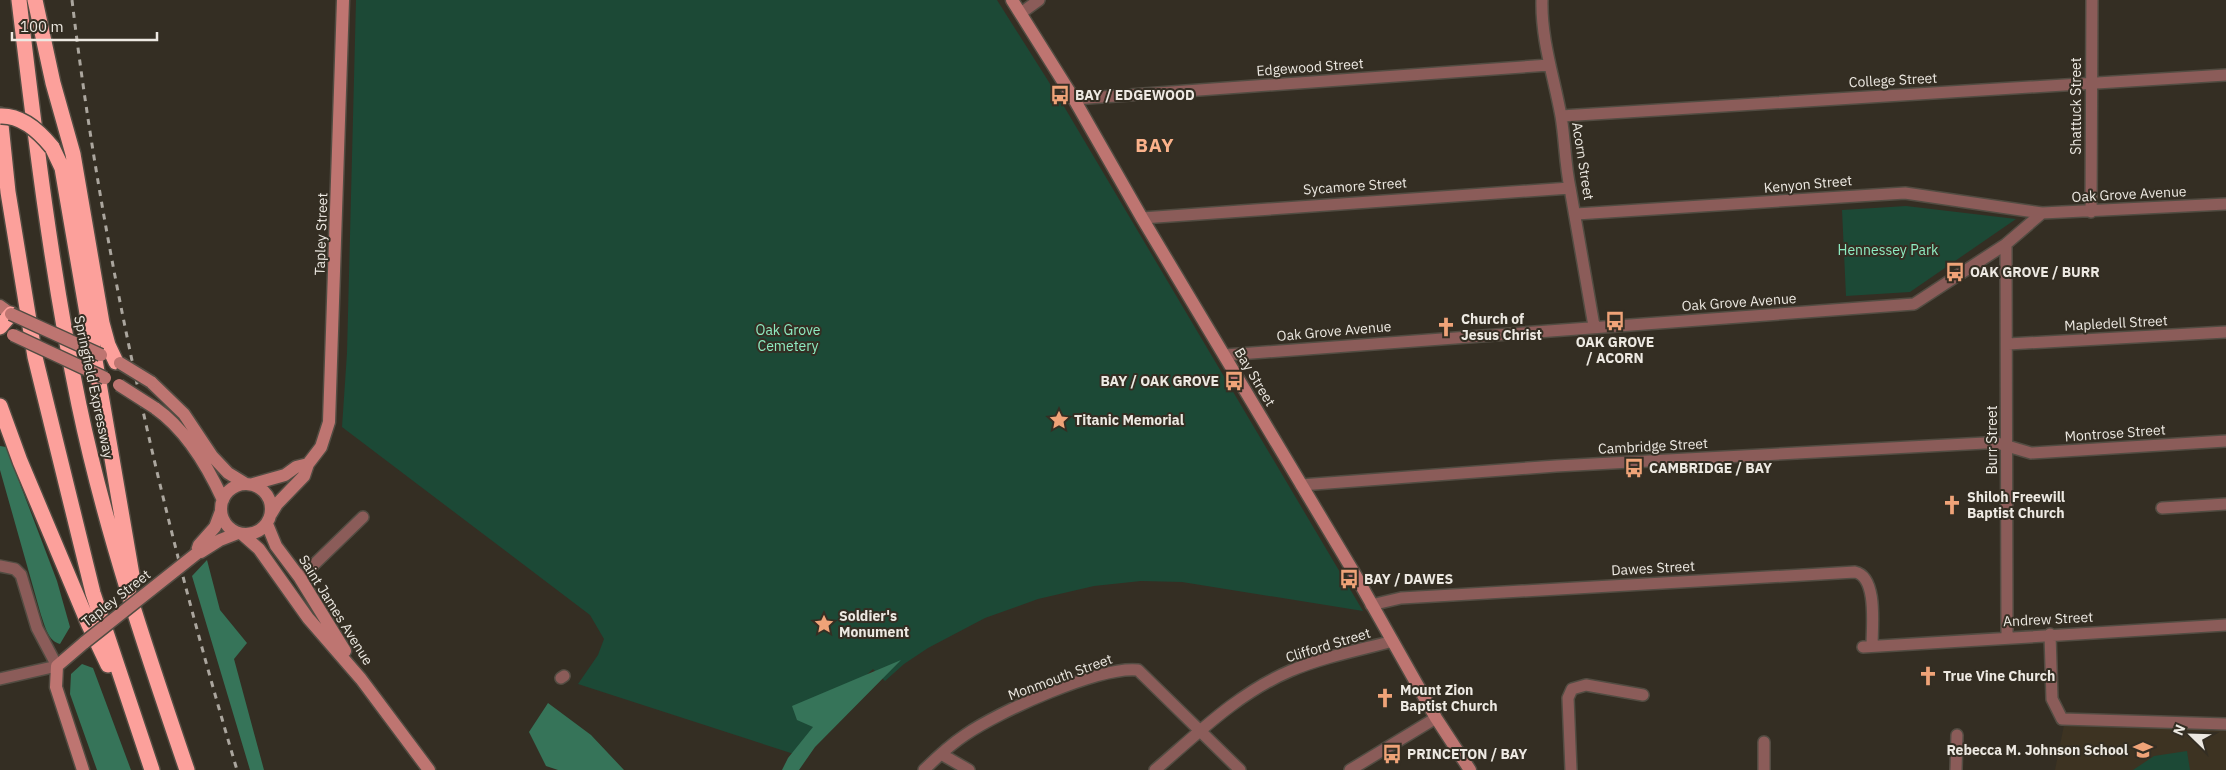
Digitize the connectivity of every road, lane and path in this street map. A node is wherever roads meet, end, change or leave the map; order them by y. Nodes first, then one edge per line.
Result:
1 (19, 0) edge
2 (35, 0) edge
3 (344, 0) edge
4 (1012, 0) edge
5 (1039, 0) edge
6 (1542, 0) edge
7 (2092, 0) edge
8 (1021, 13) junction
9 (1549, 65) junction
10 (2226, 75) edge
11 (2091, 84) junction
12 (1074, 99) junction
13 (0, 115) edge
14 (1561, 116) junction
15 (1570, 188) junction
16 (2226, 204) edge
17 (2091, 212) junction
18 (2042, 213) junction
19 (1576, 214) junction
20 (1142, 218) junction
21 (2006, 244) junction
22 (4, 309) edge
23 (1594, 326) junction
24 (0, 328) edge
25 (2226, 332) edge
26 (2008, 344) junction
27 (1225, 355) junction
28 (118, 362) junction
29 (0, 406) edge
30 (2226, 441) edge
31 (2007, 447) junction
32 (308, 464) junction
33 (249, 484) junction
34 (1301, 484) junction
35 (2226, 504) edge
36 (222, 505) junction
37 (2162, 508) dead end
38 (363, 517) dead end
39 (269, 519) junction
40 (240, 534) junction
41 (196, 554) junction
42 (0, 566) edge
43 (300, 578) junction
44 (1371, 606) junction
45 (2226, 625) edge
46 (2050, 634) junction
47 (2007, 636) junction
48 (1393, 641) junction
49 (1868, 646) joint
50 (149, 657) junction
51 (57, 666) junction
52 (0, 679) edge
53 (361, 679) junction
54 (1643, 695) dead end
55 (134, 718) junction
56 (1436, 718) junction
57 (2226, 724) edge
58 (1200, 731) junction
59 (1956, 736) dead end
60 (1764, 742) dead end
61 (941, 754) junction
62 (83, 770) edge
63 (152, 770) edge
64 (187, 770) edge
65 (429, 770) edge
66 (924, 770) edge
67 (969, 770) edge
68 (1155, 770) edge
69 (1240, 770) edge
70 (1350, 770) edge
71 (1470, 770) edge
72 (1571, 770) edge
73 (1764, 770) edge
74 (1956, 770) edge

1 - 50 highway, Springfield Expressway
2 - 28 highway
3 - 32 main road, Tapley Street
4 - 8 main road, Bay Street
5 - 8 street
6 - 9 street, Acorn Street
7 - 11 street, Shattuck Street
8 - 12 main road, Bay Street
9 - 12 street, Edgewood Street
9 - 14 street, Acorn Street
10 - 11 street, College Street
11 - 14 street, College Street
11 - 17 street, Shattuck Street
12 - 20 main road, Bay Street
13 - 50 highway, bridge
13 - 55 highway
14 - 15 street, Acorn Street
15 - 19 street, Acorn Street
15 - 20 street, Sycamore Street
16 - 17 street, Oak Grove Avenue
17 - 18 street, Oak Grove Avenue
18 - 19 street, Kenyon Street
18 - 21 street, Oak Grove Avenue
19 - 23 street, Acorn Street
20 - 27 main road, Bay Street
21 - 23 street, Oak Grove Avenue
21 - 26 street, Burr Street
22 - 24 highway
22 - 28 main road, bridge
23 - 27 street, Oak Grove Avenue
24 - 36 main road, bridge
25 - 26 street, Mapledell Street
26 - 31 street, Burr Street
27 - 34 main road, Bay Street
28 - 33 main road, bridge
29 - 55 highway
30 - 31 street, Montrose Street
31 - 34 street, Cambridge Street
31 - 47 street, Burr Street
32 - 33 main road
32 - 39 main road, Tapley Street
33 - 36 main road
33 - 39 main road
34 - 44 main road, Bay Street
35 - 37 street
36 - 40 main road
36 - 41 main road, Tapley Street
38 - 43 street
39 - 40 main road
39 - 43 main road, Saint James Avenue
40 - 41 main road, Tapley Street
40 - 53 main road, Saint James Avenue
41 - 51 main road, Tapley Street, bridge
42 - 51 street
43 - 53 main road, Saint James Avenue
44 - 48 main road, Bay Street
44 - 49 street, Dawes Street
45 - 46 street, Andrew Street
46 - 47 street, Andrew Street
46 - 57 street
47 - 49 street, Andrew Street
48 - 56 main road, Bay Street
48 - 58 street, Clifford Street
50 - 64 highway, Springfield Expressway
51 - 52 street
51 - 62 main road
53 - 65 main road
54 - 72 street
55 - 63 highway
56 - 70 street
56 - 71 main road, Bay Street
58 - 61 street, Monmouth Street
58 - 68 street, Clifford Street
58 - 69 street, Monmouth Street
59 - 74 street
60 - 73 street
61 - 66 street, Monmouth Street
61 - 67 street

